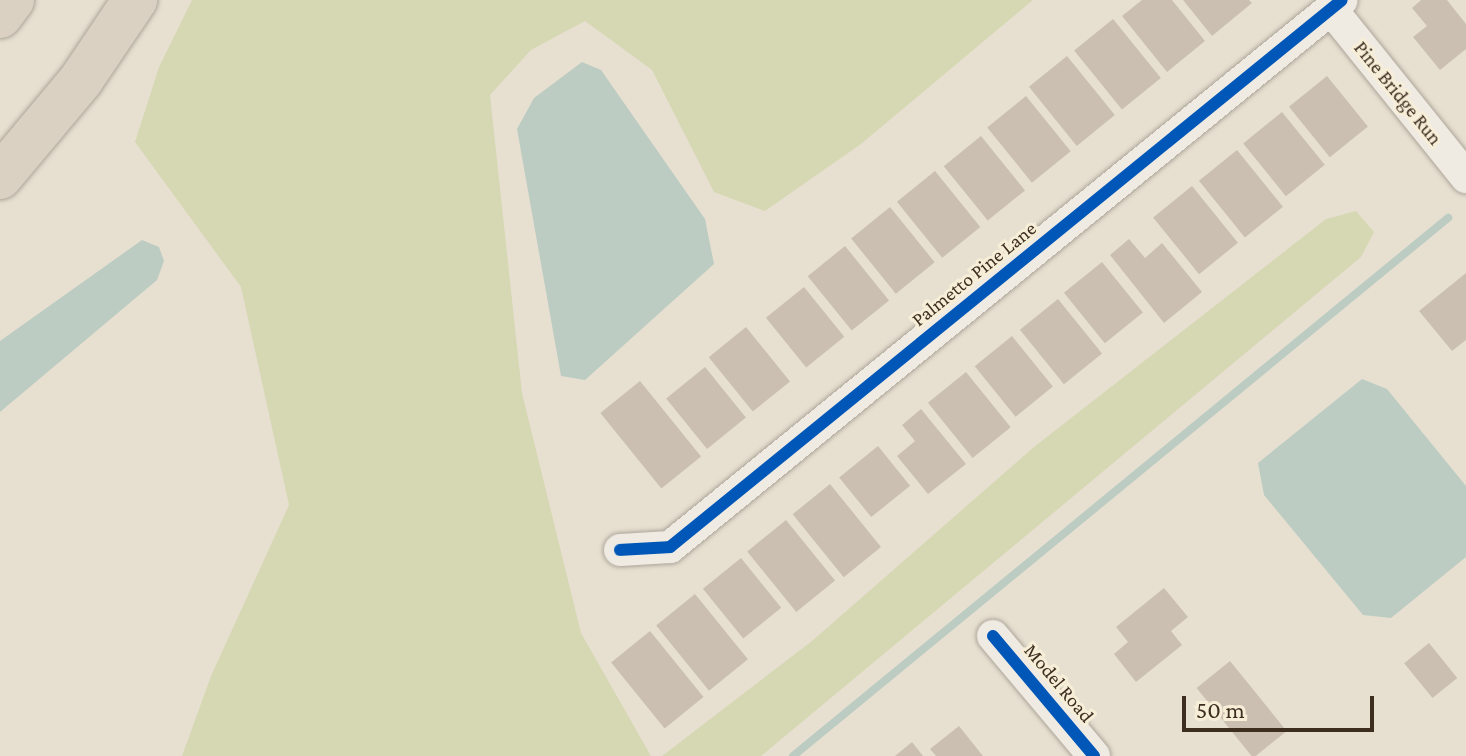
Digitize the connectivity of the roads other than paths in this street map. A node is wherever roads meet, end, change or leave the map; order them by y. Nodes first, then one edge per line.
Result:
1 (12, 0) edge
2 (135, 0) edge
3 (1336, 4) edge
4 (0, 16) edge
5 (0, 177) edge
6 (1466, 177) edge
7 (620, 550) dead end
8 (993, 636) dead end
9 (1094, 756) edge

1 - 4 highway
2 - 5 highway
3 - 6 street, Pine Bridge Run
3 - 7 street, Palmetto Pine Lane
8 - 9 street, Model Road

